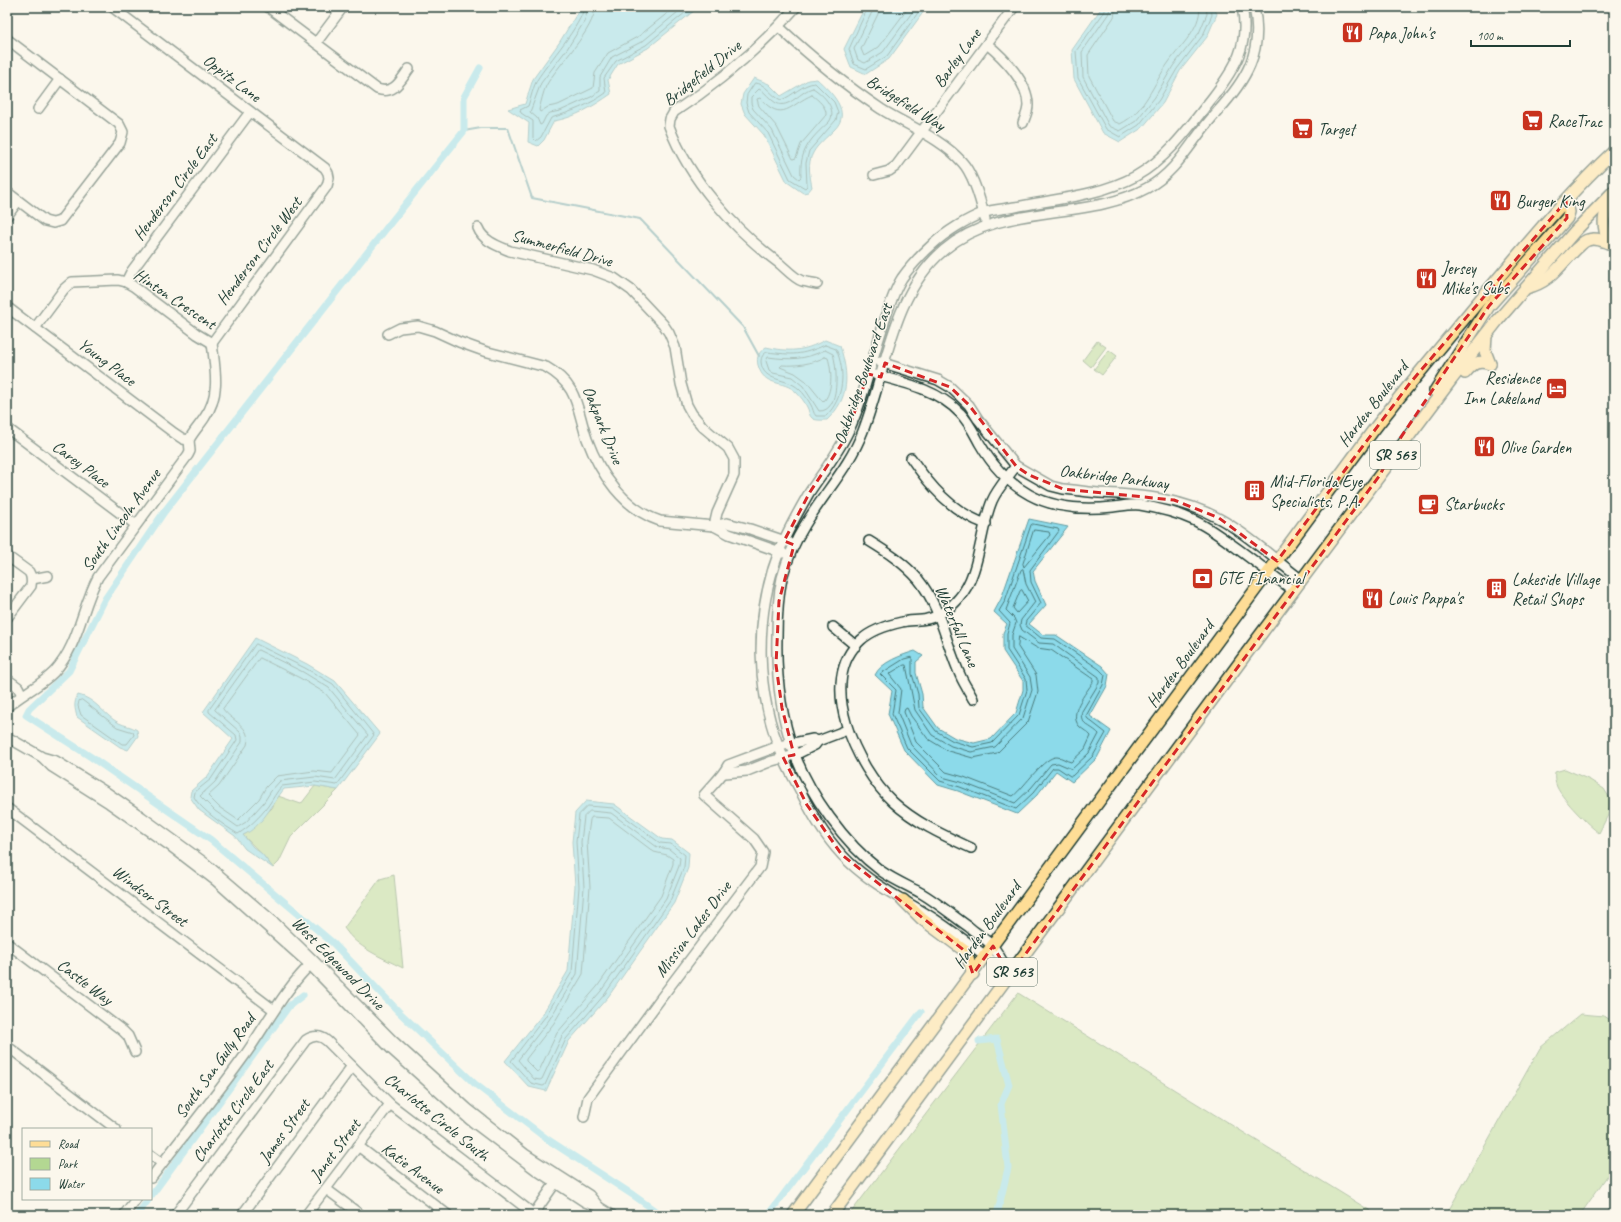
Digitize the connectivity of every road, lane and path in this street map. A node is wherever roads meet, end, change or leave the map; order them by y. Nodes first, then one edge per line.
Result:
1 (112, 7) edge
2 (268, 7) edge
3 (343, 7) edge
4 (796, 7) edge
5 (1014, 7) edge
6 (1242, 7) edge
7 (1254, 7) edge
8 (779, 26) junction
9 (7, 39) edge
10 (316, 43) junction
11 (986, 44) junction
12 (409, 69) dead end
13 (60, 79) junction
14 (38, 109) dead end
15 (250, 112) junction
16 (1023, 123) dead end
17 (922, 132) junction
18 (1614, 151) edge
19 (874, 175) dead end
20 (329, 176) joint
21 (7, 192) edge
22 (1611, 194) edge
23 (18, 201) junction
24 (1566, 201) junction
25 (984, 213) junction
26 (7, 216) edge
27 (987, 226) junction
28 (478, 228) dead end
29 (126, 282) junction
30 (817, 284) dead end
31 (1526, 288) junction
32 (7, 307) edge
33 (35, 328) junction
34 (388, 334) dead end
35 (1486, 336) junction
36 (212, 343) junction
37 (873, 360) junction
38 (885, 363) junction
39 (868, 374) junction
40 (881, 377) junction
41 (213, 402) joint
42 (7, 428) edge
43 (1413, 430) junction
44 (188, 440) junction
45 (911, 458) dead end
46 (1016, 466) junction
47 (1380, 475) junction
48 (1008, 478) junction
49 (986, 524) junction
50 (136, 525) junction
51 (714, 526) junction
52 (747, 528) junction
53 (745, 540) junction
54 (784, 541) junction
55 (869, 541) dead end
56 (794, 545) junction
57 (779, 551) junction
58 (790, 555) junction
59 (7, 556) edge
60 (1277, 561) junction
61 (1268, 572) junction
62 (48, 576) dead end
63 (32, 579) junction
64 (1302, 580) junction
65 (1294, 591) junction
66 (937, 614) junction
67 (7, 618) edge
68 (833, 627) dead end
69 (856, 646) junction
70 (7, 679) edge
71 (22, 696) junction
72 (973, 699) dead end
73 (7, 707) edge
74 (847, 730) junction
75 (7, 737) edge
76 (818, 741) junction
77 (791, 744) junction
78 (779, 746) junction
79 (794, 755) junction
80 (753, 756) junction
81 (783, 757) junction
82 (757, 767) junction
83 (725, 773) junction
84 (7, 808) edge
85 (971, 848) dead end
86 (903, 900) junction
87 (7, 943) edge
88 (993, 946) junction
89 (986, 956) junction
90 (312, 963) junction
91 (973, 974) junction
92 (1010, 975) junction
93 (274, 1010) junction
94 (323, 1038) joint
95 (7, 1046) edge
96 (135, 1052) dead end
97 (352, 1066) junction
98 (390, 1104) junction
99 (584, 1117) dead end
100 (115, 1128) edge
101 (358, 1146) junction
102 (152, 1156) edge
103 (162, 1163) junction
104 (152, 1177) edge
105 (556, 1182) junction
106 (326, 1189) junction
107 (135, 1200) edge
108 (599, 1207) junction
109 (180, 1213) edge
110 (124, 1215) edge
111 (242, 1215) edge
112 (306, 1215) edge
113 (361, 1215) edge
114 (448, 1215) edge
115 (534, 1215) edge
116 (612, 1215) edge
117 (793, 1215) edge
118 (832, 1215) edge

1 - 15 street, Oppitz Lane
2 - 10 street
3 - 10 street
4 - 8 street, Bridgefield Drive
5 - 11 street, Barley Lane
6 - 25 street, Oakbridge Boulevard East
7 - 27 street, Oakbridge Boulevard East
8 - 17 street, Bridgefield Way
8 - 30 street, Bridgefield Drive
9 - 13 street
10 - 12 street
11 - 16 street
11 - 17 street, Barley Lane
13 - 14 street
13 - 23 street
15 - 20 street, Oppitz Lane
15 - 29 street, Henderson Circle East
17 - 19 street, Barley Lane
17 - 25 street, Bridgefield Way
18 - 24 main road, Harden Boulevard / SR 563
20 - 36 street, Henderson Circle West
21 - 23 street
22 - 31 main road, SR 563
22 - 31 main road
23 - 26 street
24 - 47 main road
24 - 60 main road, Harden Boulevard / SR 563
25 - 27 street, Bridgefield Way
25 - 37 street, Oakbridge Boulevard East
27 - 38 street, Oakbridge Boulevard East
28 - 51 street, Summerfield Drive
29 - 33 street, Hinton Crescent
29 - 36 street, Hinton Crescent
31 - 35 main road, SR 563
32 - 33 street, Young Place
33 - 44 street, Young Place
34 - 51 street, Oakpark Drive
35 - 43 main road, SR 563
35 - 43 main road
36 - 41 street, Hinton Crescent
37 - 38 street, Oakbridge Parkway
37 - 39 street, Oakbridge Boulevard East
38 - 40 street, Oakbridge Boulevard East
38 - 46 street, Oakbridge Parkway
39 - 40 street, Oakbridge Parkway
39 - 54 street, Oakbridge Boulevard East
40 - 48 street, Oakbridge Parkway
40 - 56 street, Oakbridge Boulevard East
41 - 44 street, South Lincoln Avenue
42 - 50 street, Carey Place
43 - 47 main road, SR 563
44 - 50 street, South Lincoln Avenue
45 - 49 street
46 - 48 street
46 - 60 street, Oakbridge Parkway
47 - 64 main road, SR 563
48 - 49 street
48 - 61 street, Oakbridge Parkway
49 - 66 street
50 - 71 street, South Lincoln Avenue
51 - 52 street, Oakpark Drive
51 - 53 street, Oakpark Drive
52 - 53 street
52 - 54 street, Oakpark Drive
53 - 57 street, Oakpark Drive
54 - 56 street, Oakpark Drive
54 - 57 street, Oakbridge Boulevard East
55 - 66 street, Waterfall Lane
56 - 58 street, Oakbridge Boulevard East
57 - 58 street, Oakpark Drive
57 - 78 street, Oakbridge Boulevard East
58 - 77 street, Oakbridge Boulevard East
59 - 63 street
60 - 61 main road, Harden Boulevard / SR 563
60 - 64 street, Oakbridge Parkway
61 - 65 street, Oakbridge Parkway
61 - 88 main road, Harden Boulevard / SR 563
62 - 63 street
63 - 67 street
64 - 65 main road, SR 563
65 - 92 main road, SR 563
66 - 69 street
66 - 72 street, Waterfall Lane
68 - 69 street
69 - 74 street
70 - 71 street
71 - 73 street, South Lincoln Avenue
74 - 76 street, Mission Lakes Drive
74 - 85 street
75 - 90 street, West Edgewood Drive
76 - 77 street, Mission Lakes Drive
76 - 79 street, Mission Lakes Drive
77 - 78 street, Mission Lakes Drive
77 - 79 street, Oakbridge Boulevard East
78 - 80 street, Mission Lakes Drive
78 - 81 street, Oakbridge Boulevard East
79 - 81 street, Mission Lakes Drive
79 - 88 street, Oakbridge Boulevard East
80 - 82 street
80 - 83 street, Mission Lakes Drive
81 - 82 street, Mission Lakes Drive
81 - 86 street, Oakbridge Boulevard East
82 - 83 street, Mission Lakes Drive
83 - 99 street, Mission Lakes Drive
84 - 93 street, Windsor Street
86 - 89 street, Oakbridge Boulevard East
86 - 91 main road
87 - 96 street, Castle Way
88 - 89 main road, Harden Boulevard / SR 563
88 - 92 street, Oakbridge Boulevard East
89 - 91 main road, Harden Boulevard / SR 563
89 - 92 street, Oakbridge Boulevard East
90 - 93 street, South San Gully Road
90 - 105 street, West Edgewood Drive
90 - 108 street, West Edgewood Drive
91 - 117 main road, Harden Boulevard / SR 563
92 - 118 main road, SR 563
93 - 103 street, South San Gully Road
94 - 97 street, Charlotte Circle South
94 - 109 street, Charlotte Circle East
95 - 100 street
97 - 98 street, Charlotte Circle South
97 - 111 street, James Street
98 - 101 street, Janet Street
98 - 115 street, Charlotte Circle South
101 - 106 street, Janet Street
101 - 114 street, Katie Avenue
102 - 103 street
103 - 104 street, South San Gully Road
105 - 108 street, West Edgewood Drive
105 - 115 street
106 - 112 street, Janet Street
106 - 113 street
107 - 110 street
108 - 116 street, West Edgewood Drive

